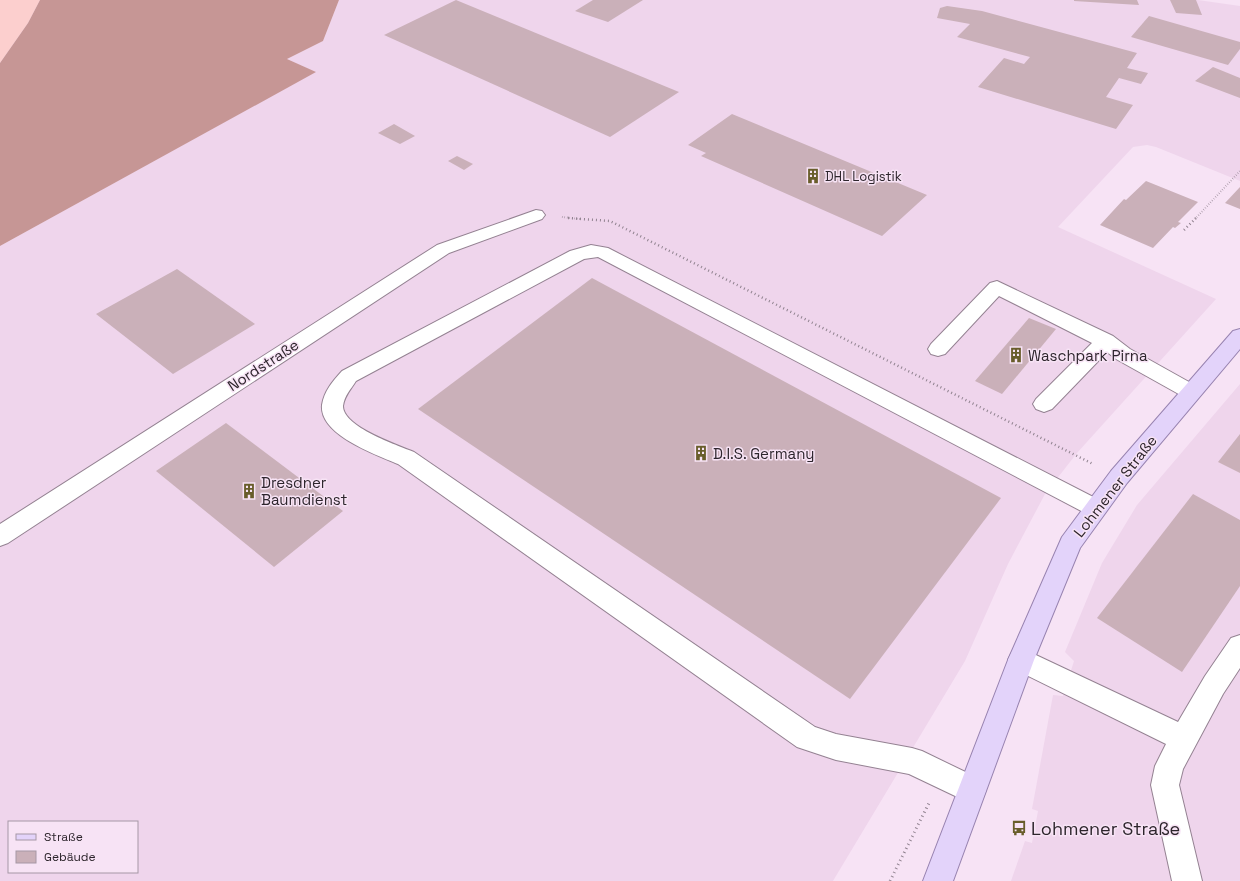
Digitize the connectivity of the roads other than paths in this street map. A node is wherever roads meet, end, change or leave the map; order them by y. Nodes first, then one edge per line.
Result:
1 (536, 215) road end
2 (1240, 336) edge
3 (1106, 341) junction
4 (938, 349) dead end
5 (1191, 392) junction
6 (1044, 404) dead end
7 (1095, 508) junction
8 (0, 536) edge
9 (1240, 646) edge
10 (1021, 660) junction
11 (1184, 739) junction
12 (972, 790) junction
13 (938, 881) edge
14 (1187, 881) edge

1 - 8 street, Nordstraße
2 - 5 main road, Lohmener Straße
3 - 4 street
3 - 5 street
3 - 6 street
5 - 7 main road, Lohmener Straße
7 - 10 main road, Lohmener Straße
7 - 12 street
9 - 11 street
10 - 11 street
10 - 12 main road, Lohmener Straße
11 - 14 street
12 - 13 main road, Lohmener Straße

